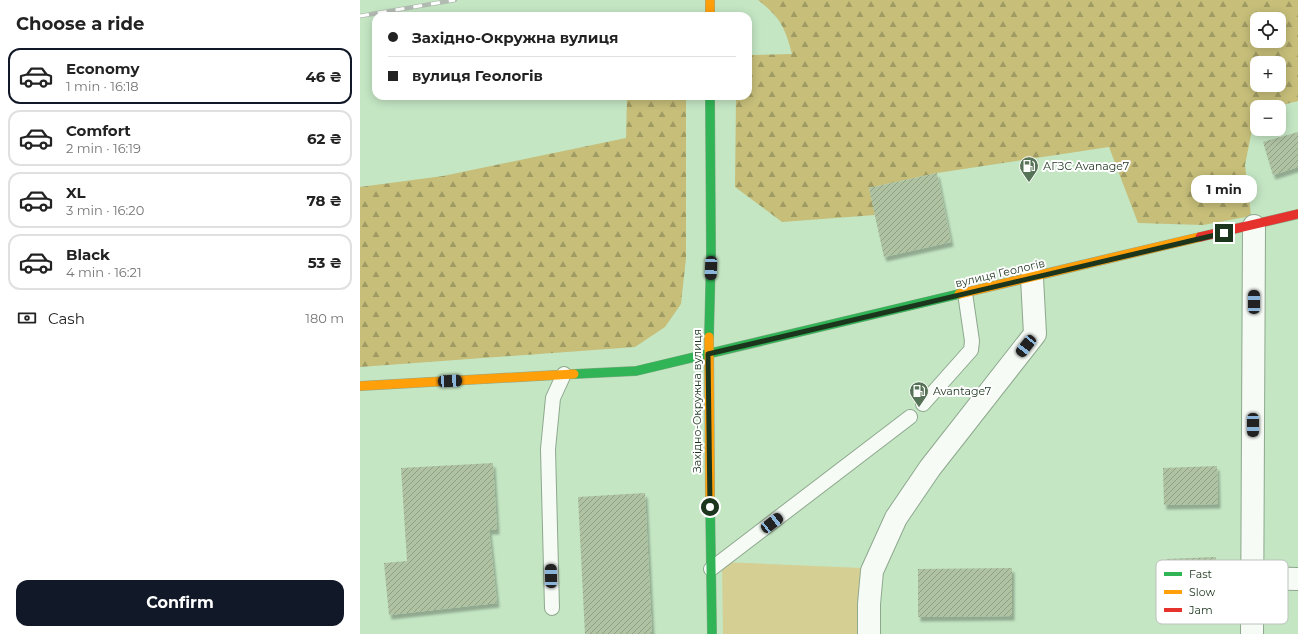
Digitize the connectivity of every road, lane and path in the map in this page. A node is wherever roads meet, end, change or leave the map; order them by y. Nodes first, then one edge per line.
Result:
1 (710, 0) edge
2 (710, 12) edge
3 (710, 100) edge
4 (1298, 214) edge
5 (1254, 226) junction
6 (1032, 278) junction
7 (965, 293) junction
8 (708, 354) junction
9 (564, 374) junction
10 (360, 386) edge
11 (923, 404) dead end
12 (910, 417) dead end
13 (1252, 560) edge
14 (711, 570) junction
15 (1288, 579) edge
16 (1298, 579) edge
17 (552, 608) dead end
18 (712, 634) edge
19 (869, 634) edge

1 - 2 street
3 - 8 street, Західно-Окружна вулиця
4 - 5 street, вулиця Геологів
5 - 6 street, вулиця Геологів
5 - 13 street
6 - 7 street, вулиця Геологів
6 - 19 street
7 - 8 street, вулиця Геологів
7 - 11 lane
8 - 9 street, вулиця Геологів
8 - 14 street, Західно-Окружна вулиця
9 - 10 street, вулиця Геологів
9 - 17 lane
12 - 14 lane
14 - 18 street, Західно-Окружна вулиця
15 - 16 street

